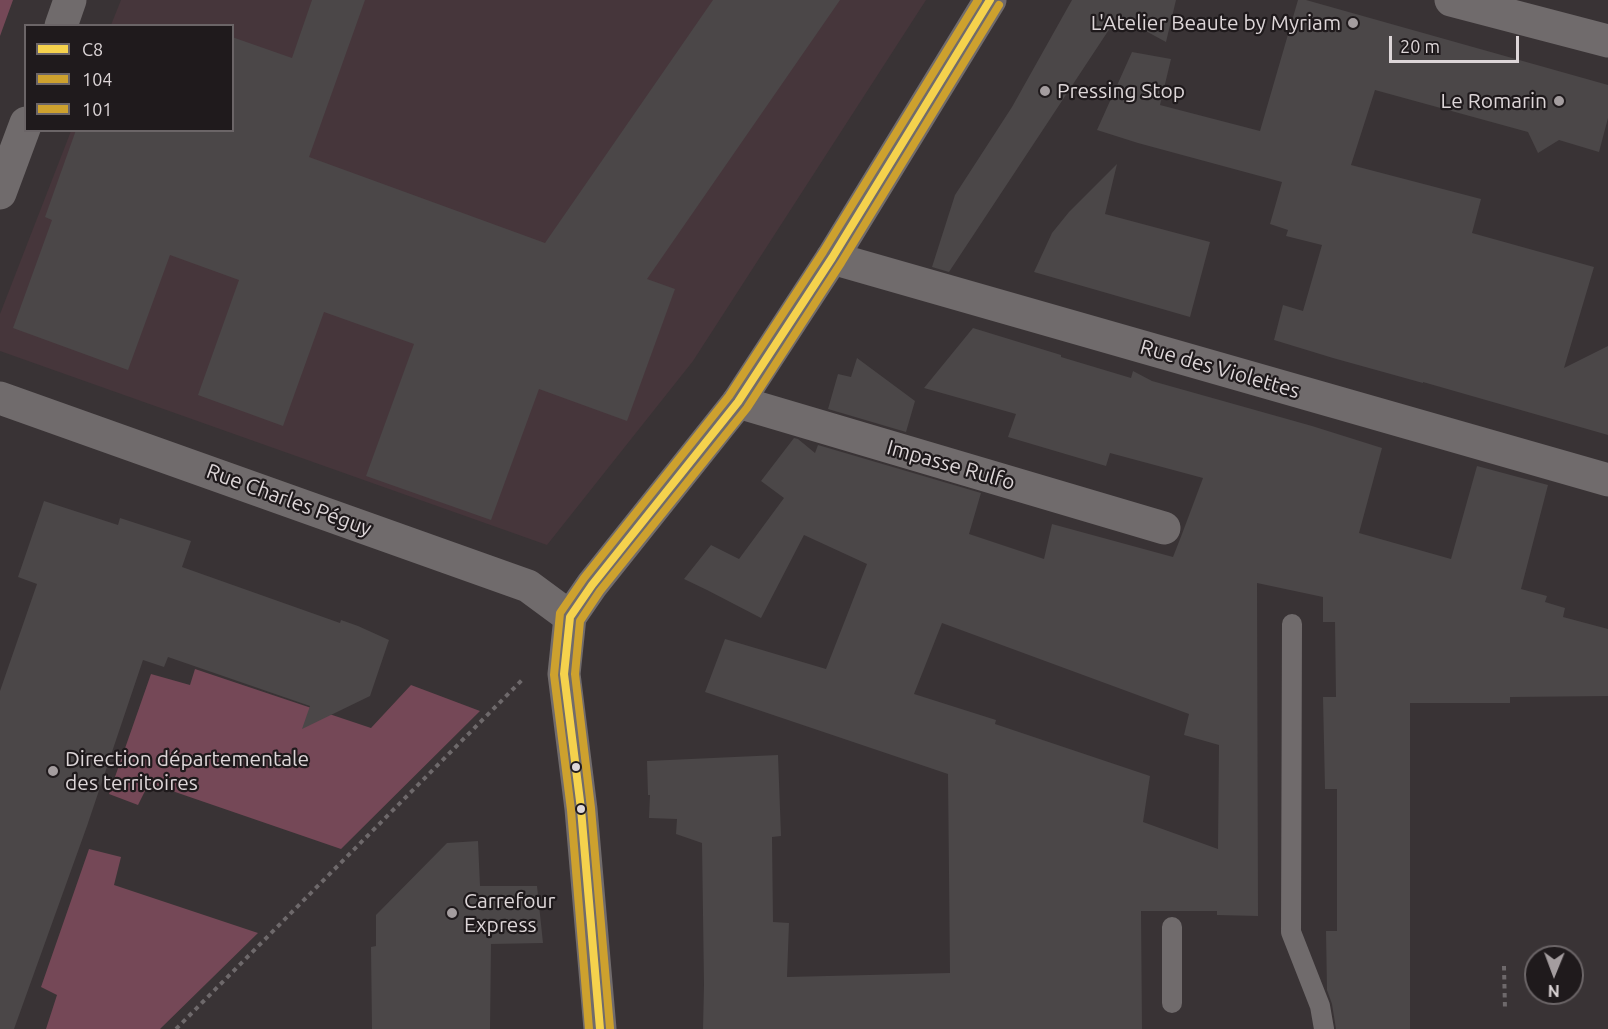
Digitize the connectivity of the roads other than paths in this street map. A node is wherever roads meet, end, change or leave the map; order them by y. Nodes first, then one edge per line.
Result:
1 (70, 0) edge
2 (990, 0) edge
3 (1451, 0) edge
4 (62, 24) edge
5 (1608, 41) edge
6 (24, 128) edge
7 (0, 193) edge
8 (832, 258) junction
9 (0, 398) edge
10 (738, 402) junction
11 (1608, 480) edge
12 (1164, 528) dead end
13 (570, 617) junction
14 (1292, 624) dead end
15 (1172, 927) dead end
16 (1172, 1003) dead end
17 (600, 1029) edge
18 (1324, 1029) edge

1 - 4 street
2 - 8 street
3 - 5 street
6 - 7 street
8 - 10 street
8 - 11 street, Rue des Violettes
9 - 13 street, Rue Charles Péguy
10 - 12 street, Impasse Rulfo
10 - 13 street
13 - 17 street
14 - 18 lane
15 - 16 lane

